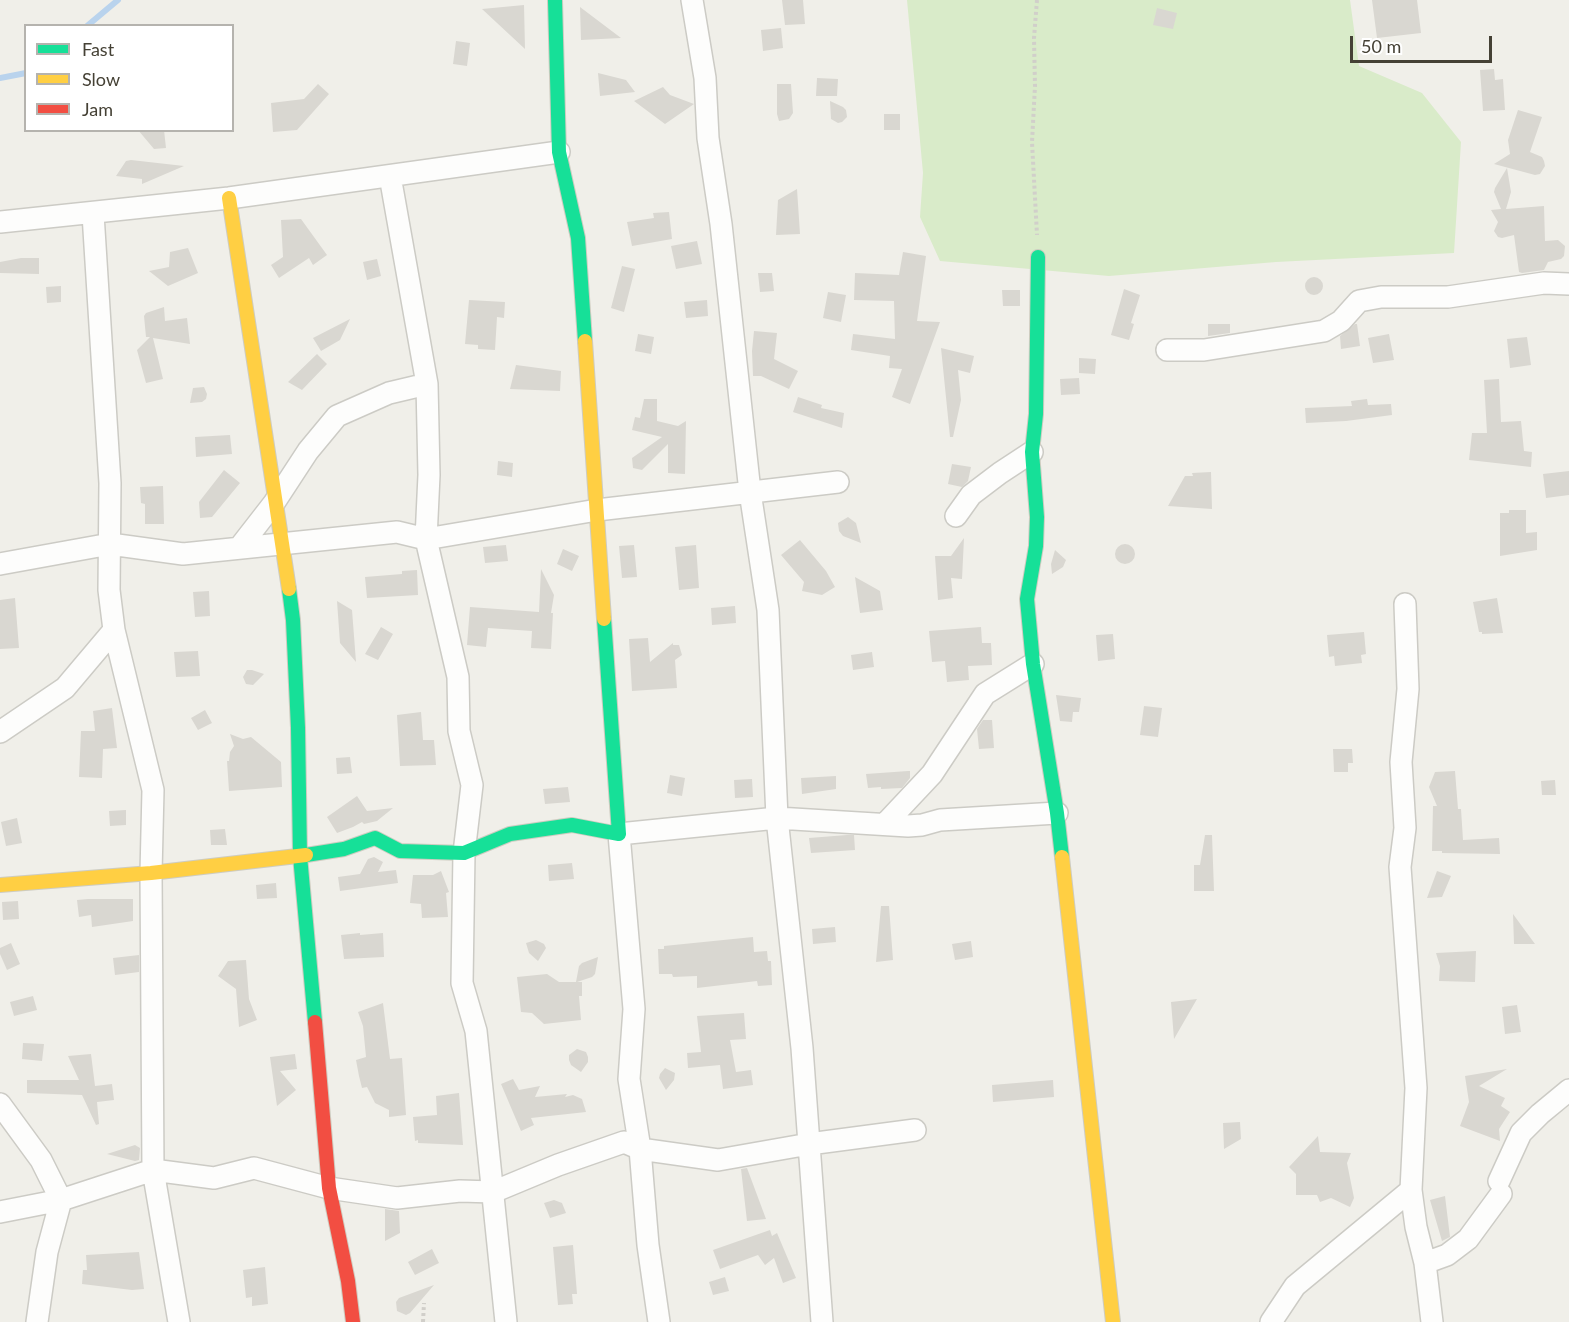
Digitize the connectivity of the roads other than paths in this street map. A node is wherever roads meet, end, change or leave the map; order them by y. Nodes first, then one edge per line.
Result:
1 (555, 0) edge
2 (692, 0) edge
3 (559, 152) junction
4 (390, 176) junction
5 (229, 198) junction
6 (93, 214) junction
7 (0, 222) edge
8 (1038, 257) road end
9 (1569, 284) edge
10 (1167, 350) dead end
11 (427, 384) junction
12 (1032, 452) junction
13 (838, 482) dead end
14 (750, 492) junction
15 (277, 498) junction
16 (597, 510) junction
17 (956, 516) dead end
18 (426, 539) junction
19 (110, 544) junction
20 (284, 545) junction
21 (239, 548) junction
22 (0, 564) edge
23 (1405, 604) dead end
24 (114, 630) junction
25 (1033, 664) junction
26 (0, 732) edge
27 (1057, 813) junction
28 (777, 818) junction
29 (885, 824) junction
30 (619, 834) junction
31 (464, 854) junction
32 (300, 856) junction
33 (151, 873) junction
34 (0, 885) edge
35 (1569, 1090) edge
36 (0, 1104) edge
37 (915, 1130) dead end
38 (809, 1144) junction
39 (640, 1149) junction
40 (153, 1170) junction
41 (329, 1188) junction
42 (1411, 1190) junction
43 (493, 1192) junction
44 (61, 1200) junction
45 (0, 1212) edge
46 (1425, 1263) junction
47 (37, 1322) edge
48 (179, 1322) edge
49 (353, 1322) edge
50 (506, 1322) edge
51 (659, 1322) edge
52 (822, 1322) edge
53 (1113, 1322) edge
54 (1270, 1322) edge
55 (1432, 1322) edge

1 - 3 street
2 - 14 street
3 - 4 street
3 - 16 street
4 - 5 street
4 - 11 street
5 - 6 street
5 - 15 street
6 - 7 street
6 - 19 street
8 - 12 street
9 - 10 street
11 - 15 street
11 - 18 street
12 - 17 street
12 - 25 street
13 - 14 street
14 - 16 street
14 - 28 street
15 - 20 street
15 - 21 street
16 - 18 street
16 - 30 street
18 - 20 street
18 - 31 street
19 - 21 street
19 - 22 street
19 - 24 street
20 - 21 street
20 - 32 street
23 - 42 street
24 - 26 street
24 - 33 street
25 - 27 street
25 - 29 street
27 - 29 street
27 - 53 street
28 - 29 street
28 - 30 street
28 - 38 street
30 - 31 street
30 - 39 street
31 - 32 street
31 - 43 street
32 - 33 street
32 - 41 street
33 - 34 street
33 - 40 street
35 - 46 street
36 - 44 street
37 - 38 street
38 - 39 street
38 - 52 street
39 - 43 street
39 - 51 street
40 - 41 street
40 - 44 street
40 - 48 street
41 - 43 street
41 - 49 street
42 - 46 street
42 - 54 street
43 - 50 street
44 - 45 street
44 - 47 street
46 - 55 street

